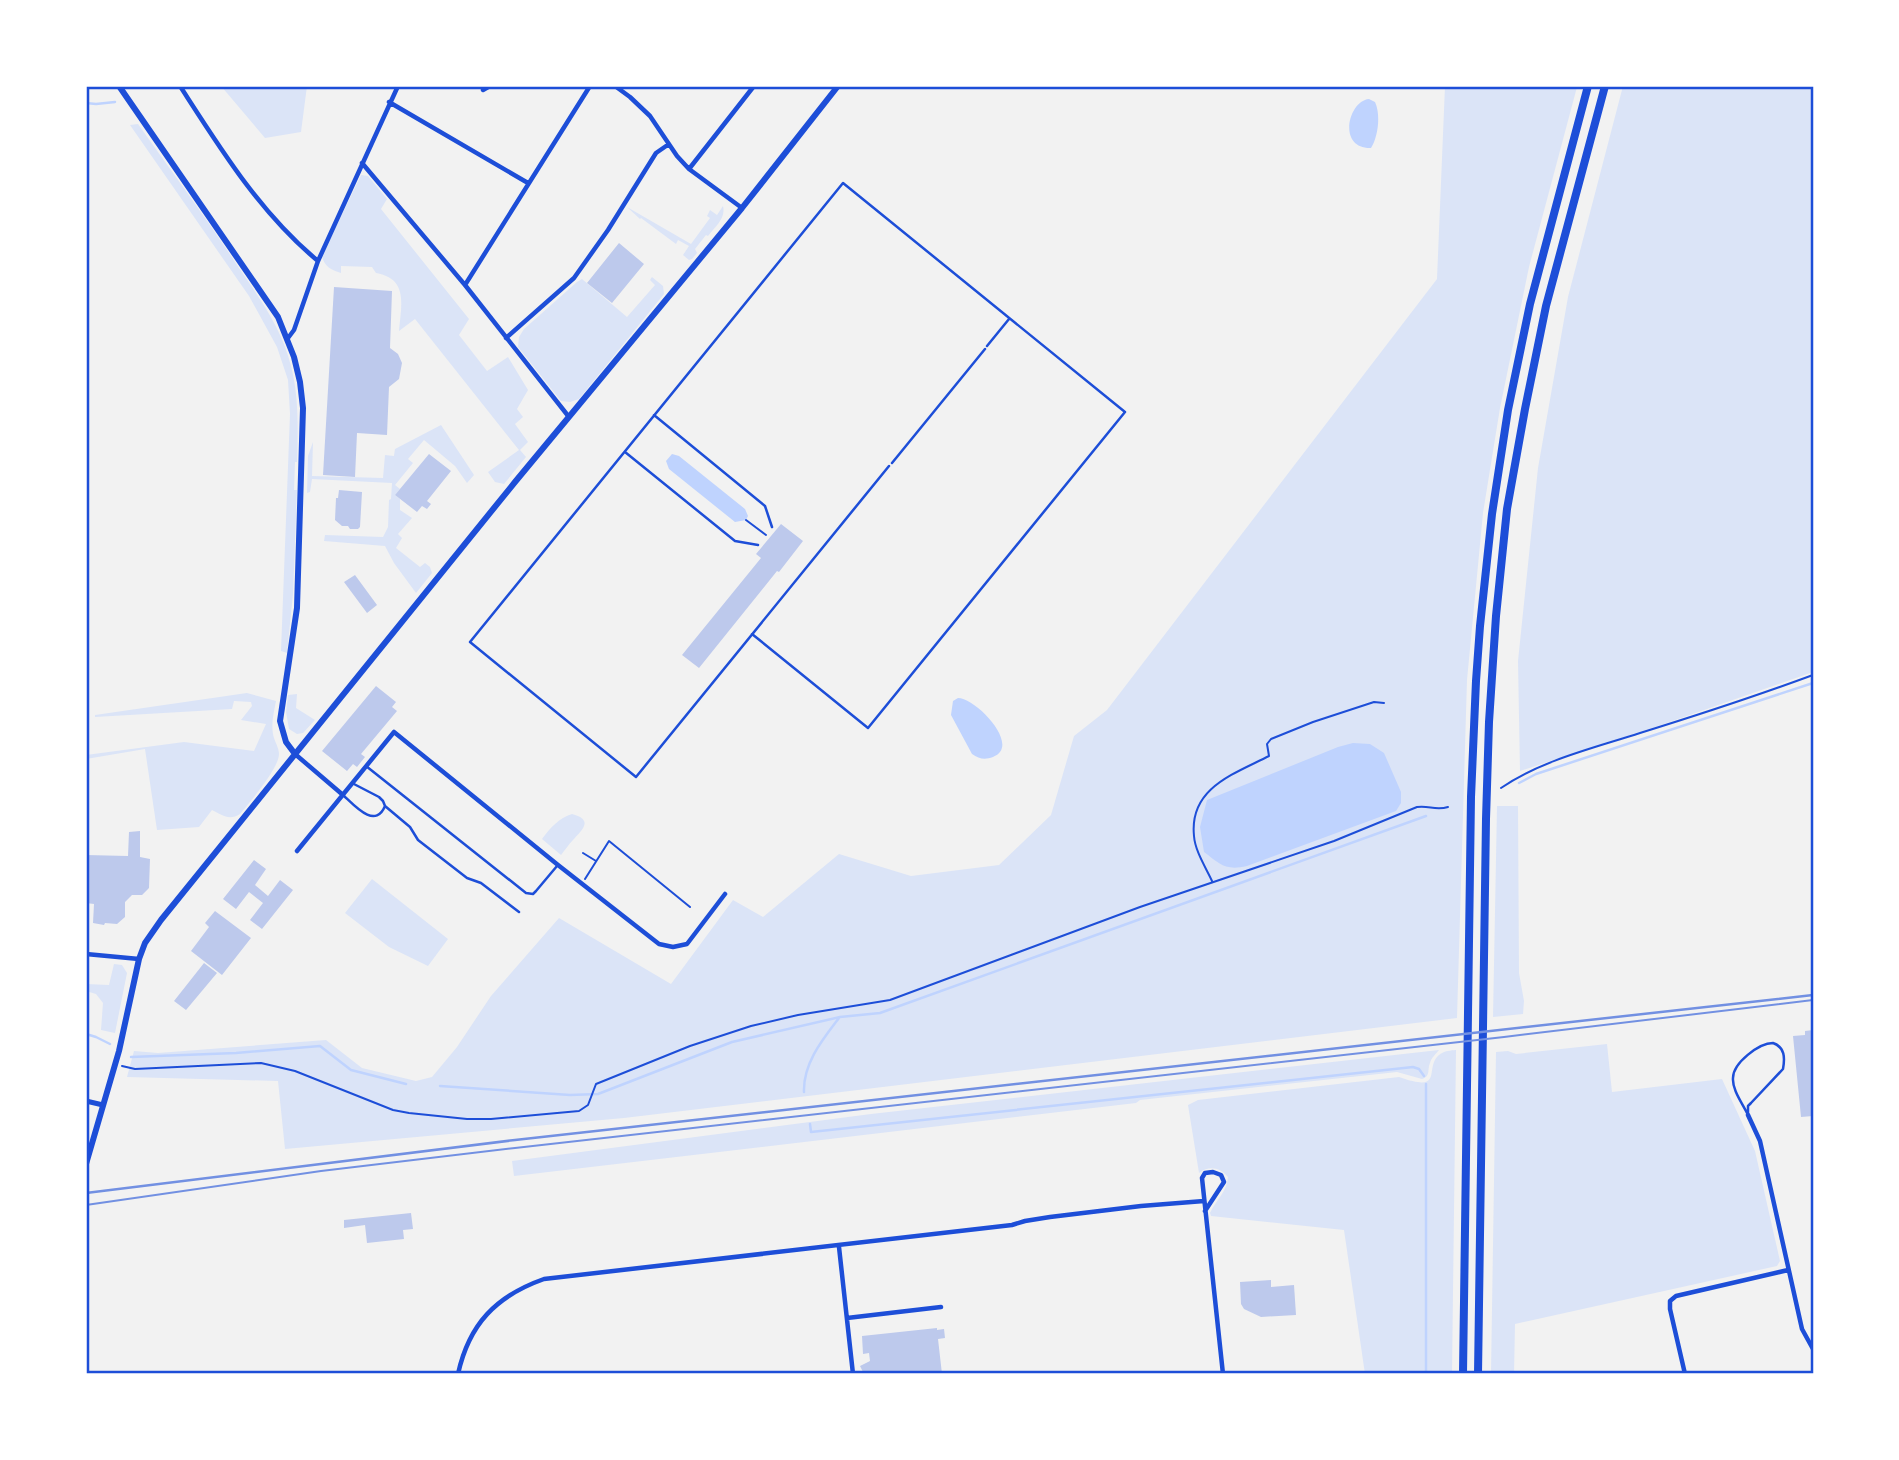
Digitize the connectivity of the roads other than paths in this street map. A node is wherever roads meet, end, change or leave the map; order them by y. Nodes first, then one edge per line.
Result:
1 (119, 86) edge
2 (180, 86) edge
3 (398, 86) edge
4 (490, 86) edge
5 (590, 86) edge
6 (615, 86) edge
7 (754, 86) edge
8 (838, 86) edge
9 (1588, 86) edge
10 (1605, 86) edge
11 (483, 90) dead end
12 (389, 102) junction
13 (669, 144) junction
14 (362, 163) junction
15 (689, 169) junction
16 (528, 184) junction
17 (742, 208) junction
18 (317, 261) junction
19 (465, 285) junction
20 (1009, 318) junction
21 (288, 338) junction
22 (506, 338) junction
23 (654, 415) junction
24 (569, 417) junction
25 (624, 452) junction
26 (772, 527) dead end
27 (758, 545) dead end
28 (752, 635) junction
29 (295, 754) junction
30 (366, 766) junction
31 (352, 783) junction
32 (342, 795) junction
33 (385, 806) junction
34 (298, 850) dead end
35 (558, 865) junction
36 (725, 894) dead end
37 (519, 912) dead end
38 (86, 954) edge
39 (139, 959) junction
40 (86, 1101) edge
41 (103, 1105) junction
42 (1748, 1115) junction
43 (86, 1164) edge
44 (1204, 1201) junction
45 (1205, 1211) junction
46 (839, 1247) junction
47 (1788, 1270) junction
48 (941, 1307) dead end
49 (847, 1318) junction
50 (1813, 1349) edge
51 (458, 1374) edge
52 (853, 1374) edge
53 (1223, 1374) edge
54 (1463, 1374) edge
55 (1478, 1374) edge
56 (1685, 1374) edge

1 - 21 main road
2 - 18 street
3 - 12 street
4 - 11 street
5 - 16 street
6 - 13 street
7 - 15 street
8 - 17 main road
9 - 54 highway
10 - 55 highway
12 - 14 street
12 - 16 street
13 - 15 street
13 - 22 street
14 - 18 street
14 - 19 street
15 - 17 street
16 - 19 street
17 - 24 main road
18 - 21 street
19 - 22 street
20 - 23 lane
20 - 28 lane
20 - 28 lane
21 - 29 main road
22 - 24 street
23 - 25 lane
23 - 26 lane
24 - 29 main road
25 - 27 lane
25 - 28 lane
29 - 32 street
29 - 39 main road
30 - 31 street
30 - 35 lane
30 - 35 street
31 - 32 street
31 - 33 lane
32 - 33 lane
32 - 34 street
33 - 37 lane
35 - 36 street
38 - 39 street
39 - 41 main road
40 - 41 street
41 - 43 main road
42 - 42 lane
42 - 47 street
44 - 45 street
44 - 45 street
44 - 46 street
45 - 53 street
46 - 49 street
46 - 51 street
47 - 50 street
47 - 56 street
48 - 49 street
49 - 52 street

